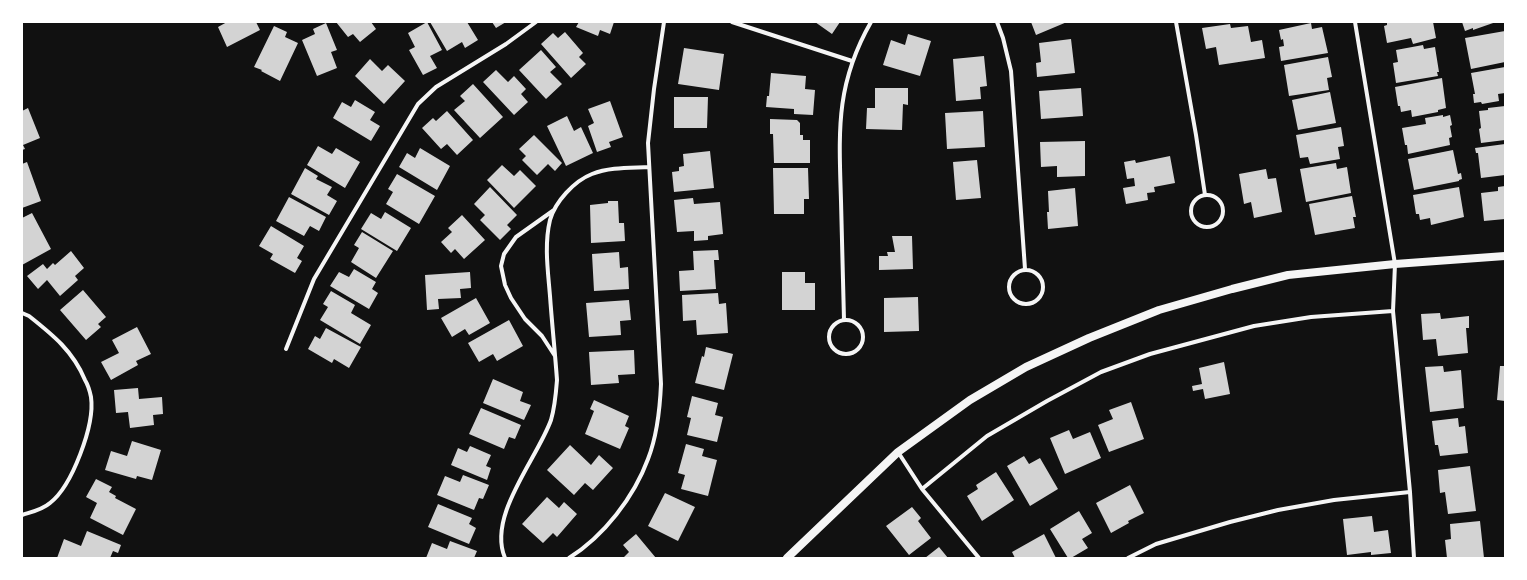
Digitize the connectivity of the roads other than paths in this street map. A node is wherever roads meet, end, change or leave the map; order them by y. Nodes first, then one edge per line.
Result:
1 (536, 22) edge
2 (664, 22) edge
3 (732, 22) edge
4 (872, 22) edge
5 (997, 22) edge
6 (1176, 22) edge
7 (1355, 22) edge
8 (852, 61) junction
9 (649, 167) junction
10 (1205, 195) junction
11 (555, 210) junction
12 (1505, 256) edge
13 (1395, 264) junction
14 (1025, 269) junction
15 (1393, 312) junction
16 (22, 313) edge
17 (844, 320) junction
18 (286, 349) dead end
19 (555, 357) junction
20 (898, 452) junction
21 (922, 489) junction
22 (1410, 492) junction
23 (22, 515) edge
24 (505, 558) edge
25 (569, 558) edge
26 (787, 558) edge
27 (979, 558) edge
28 (1128, 558) edge
29 (1414, 558) edge

1 - 18 street
2 - 9 street
3 - 8 street
4 - 8 street
5 - 14 street
6 - 10 street
7 - 13 street
8 - 17 street
9 - 11 street
9 - 25 street
10 - 10 street
11 - 19 street
11 - 19 street
12 - 13 main road
13 - 15 street
13 - 20 main road
14 - 14 street
15 - 21 street
15 - 22 street
16 - 23 street
17 - 17 street
19 - 24 street
20 - 21 street
20 - 26 main road
21 - 27 street
22 - 28 street
22 - 29 street

